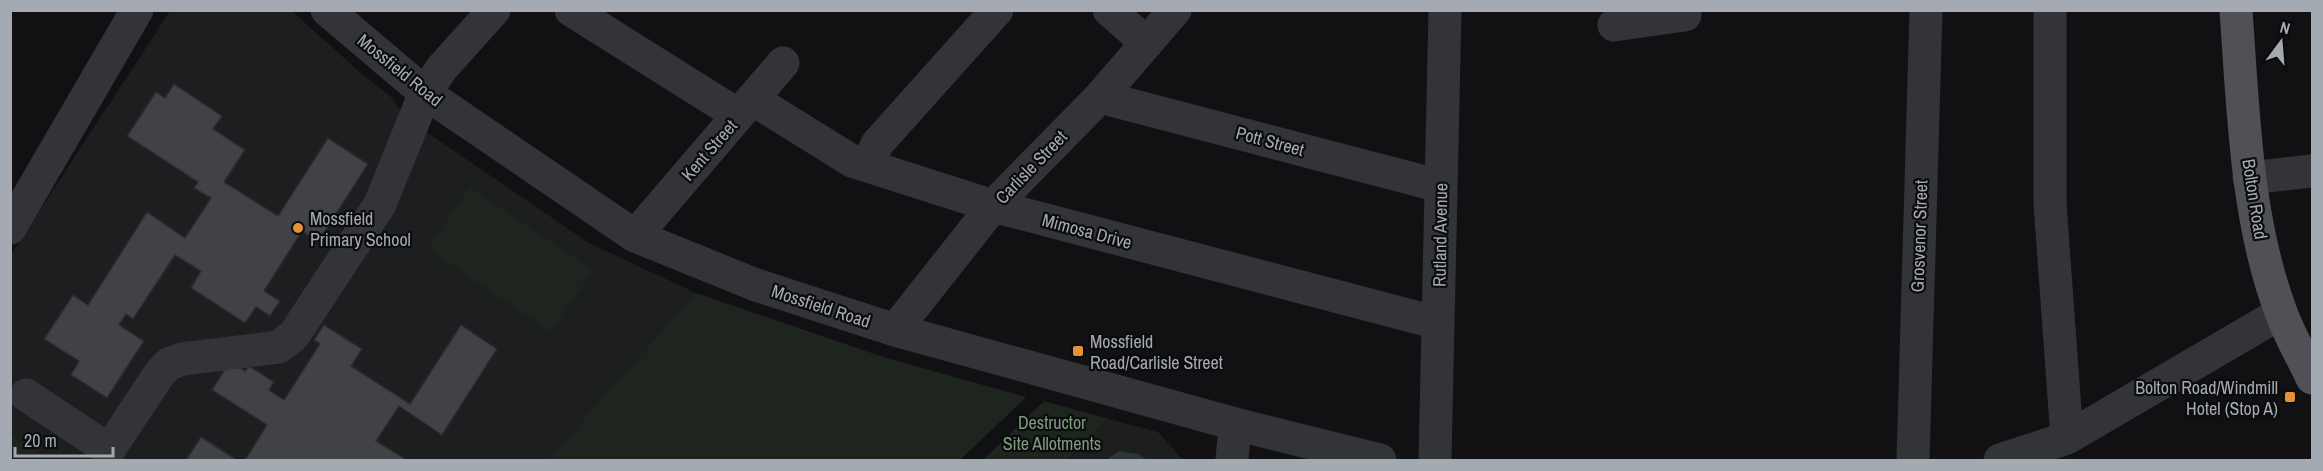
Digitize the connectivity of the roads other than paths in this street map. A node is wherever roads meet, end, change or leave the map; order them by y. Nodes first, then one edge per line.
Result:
1 (137, 10) edge
2 (327, 10) edge
3 (494, 10) edge
4 (571, 10) edge
5 (997, 10) edge
6 (1109, 10) edge
7 (1174, 10) edge
8 (1445, 10) edge
9 (1685, 10) edge
10 (1926, 10) edge
11 (2050, 10) edge
12 (2236, 10) edge
13 (1614, 25) dead end
14 (1147, 43) junction
15 (783, 63) dead end
16 (425, 93) junction
17 (1100, 97) junction
18 (745, 107) junction
19 (867, 166) junction
20 (2313, 171) edge
21 (2250, 177) junction
22 (1440, 186) junction
23 (993, 206) junction
24 (10, 228) edge
25 (635, 236) junction
26 (2281, 313) junction
27 (1438, 323) junction
28 (895, 330) junction
29 (2313, 378) edge
30 (26, 395) dead end
31 (1235, 424) junction
32 (2067, 438) junction
33 (1232, 460) edge
34 (1380, 460) edge
35 (1435, 460) edge
36 (1913, 460) edge
37 (2000, 460) edge

1 - 24 street
2 - 16 street, Mossfield Road
3 - 16 street
4 - 18 street, Mimosa Drive
5 - 19 street
6 - 14 street
7 - 14 street, Carlisle Street
8 - 22 street, Rutland Avenue
9 - 13 street
10 - 36 street, Grosvenor Street
11 - 32 street
12 - 21 main road, Bolton Road
14 - 17 street, Carlisle Street
15 - 18 street, Kent Street
16 - 25 street, Mossfield Road
16 - 30 street
17 - 22 street, Pott Street
17 - 23 street, Carlisle Street
18 - 19 street, Mimosa Drive
18 - 25 street, Kent Street
19 - 23 street, Mimosa Drive
20 - 21 street
21 - 26 main road, Bolton Road
22 - 27 street, Rutland Avenue
23 - 27 street, Mimosa Drive
23 - 28 street, Carlisle Street
25 - 28 street, Mossfield Road
26 - 29 main road, Bolton Road
26 - 32 street
27 - 35 street, Rutland Avenue
28 - 31 street, Mossfield Road
31 - 33 street
31 - 34 street, Mossfield Road
32 - 37 street

